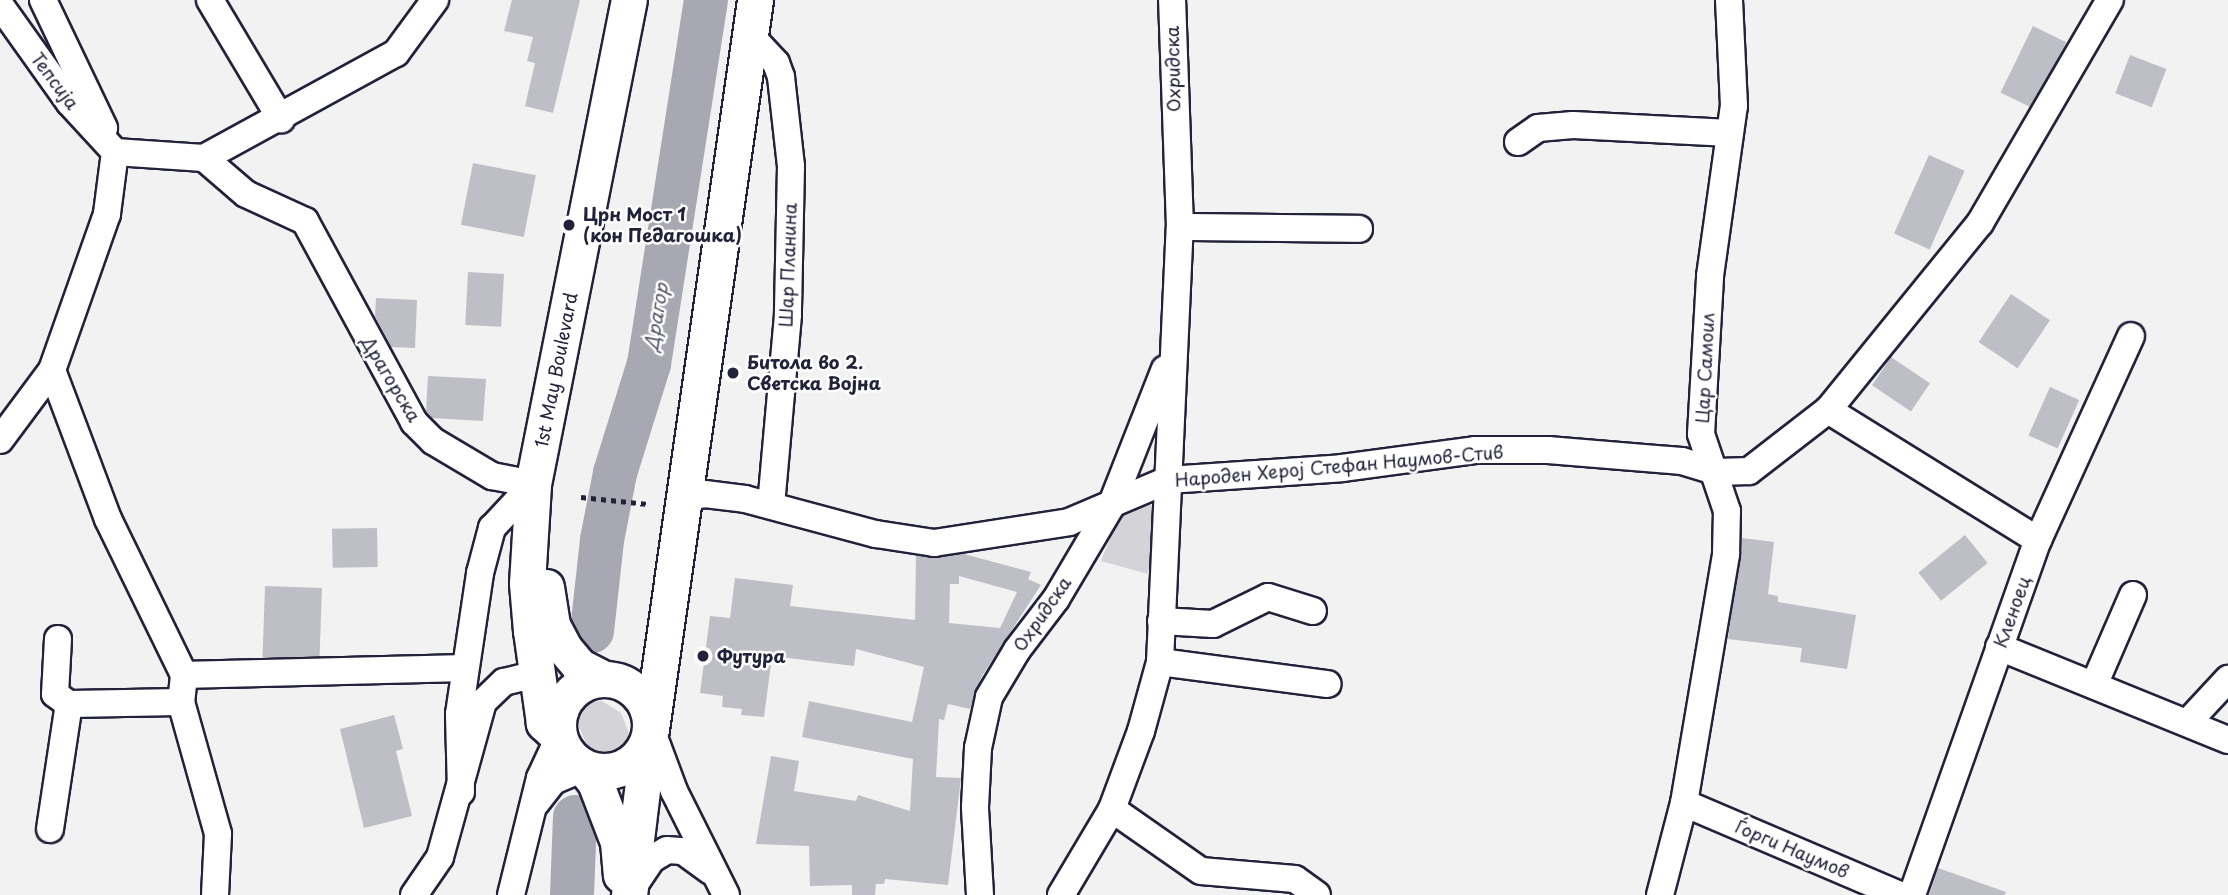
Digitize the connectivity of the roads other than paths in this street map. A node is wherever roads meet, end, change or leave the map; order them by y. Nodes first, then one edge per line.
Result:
1 (43, 0) edge
2 (211, 0) edge
3 (435, 0) edge
4 (629, 0) edge
5 (755, 0) edge
6 (1172, 0) edge
7 (1729, 0) edge
8 (2110, 0) edge
9 (0, 5) edge
10 (750, 35) junction
11 (281, 119) junction
12 (1730, 133) junction
13 (1518, 142) dead end
14 (116, 152) junction
15 (204, 158) junction
16 (1180, 228) junction
17 (1359, 229) dead end
18 (2131, 336) dead end
19 (1173, 348) junction
20 (52, 370) junction
21 (1828, 411) junction
22 (0, 440) edge
23 (1717, 472) junction
24 (1168, 480) junction
25 (533, 484) junction
26 (664, 501) junction
27 (771, 505) junction
28 (1111, 506) junction
29 (2038, 540) junction
30 (2133, 595) dead end
31 (1313, 611) dead end
32 (1161, 621) junction
33 (58, 639) dead end
34 (1999, 647) junction
35 (1160, 662) junction
36 (463, 668) junction
37 (539, 673) junction
38 (184, 675) junction
39 (603, 678) junction
40 (2228, 679) edge
41 (1328, 684) dead end
42 (2094, 684) junction
43 (181, 702) junction
44 (69, 704) junction
45 (2188, 722) junction
46 (552, 730) junction
47 (649, 735) junction
48 (2228, 740) edge
49 (584, 768) junction
50 (461, 792) junction
51 (1684, 803) junction
52 (1112, 809) junction
53 (531, 810) junction
54 (50, 829) dead end
55 (719, 884) edge
56 (627, 894) edge
57 (215, 895) edge
58 (414, 895) edge
59 (511, 895) edge
60 (980, 895) edge
61 (1061, 895) edge
62 (1317, 895) edge
63 (1660, 895) edge
64 (1900, 895) edge
65 (1912, 895) edge

1 - 14 street
2 - 11 street
3 - 11 street
4 - 25 main road, 1st May Boulevard
5 - 10 main road
6 - 16 street, Охридска
7 - 12 street, Цар Самоил
8 - 21 street, Народен Херој Стефан Наумов-Стив
9 - 14 street, Тепсија
10 - 26 main road
10 - 27 street, Шар Планина
11 - 15 street
12 - 13 street
12 - 23 street, Цар Самоил
14 - 15 street
14 - 20 street
15 - 25 street, Драгорска
16 - 17 street
16 - 19 street, Охридска
18 - 29 street, Кленоец
19 - 24 street, Охридска
19 - 28 street, Охридска
20 - 22 street
20 - 38 street
21 - 23 street, Народен Херој Стефан Наумов-Стив
21 - 29 street
23 - 24 street, Народен Херој Стефан Наумов-Стив
23 - 51 street, Цар Самоил
24 - 28 street, Народен Херој Стефан Наумов-Стив
24 - 32 street, Охридска
25 - 36 street
25 - 37 main road, 1st May Boulevard
25 - 39 main road
26 - 27 street, Народен Херој Стефан Наумов-Стив
26 - 47 main road
27 - 28 street, Народен Херој Стефан Наумов-Стив
28 - 60 street, Охридска
29 - 34 street, Кленоец
30 - 42 street
31 - 32 street
32 - 35 street, Охридска
33 - 44 street
34 - 42 street
34 - 65 street, Кленоец
35 - 41 street
35 - 52 street, Охридска
36 - 38 street
36 - 50 street
37 - 46 main road, 1st May Boulevard
37 - 50 street
38 - 43 street
39 - 46 main road
39 - 47 main road
40 - 45 street
42 - 45 street
43 - 44 street
43 - 57 street
44 - 54 street
45 - 48 street
46 - 49 main road
46 - 53 street
47 - 49 main road
47 - 55 street
47 - 56 main road
49 - 53 street
49 - 56 main road
50 - 58 street
51 - 63 street, Цар Самоил
51 - 64 street, Ѓорги Наумов
52 - 61 street, Охридска
52 - 62 street
53 - 59 street
55 - 56 street

